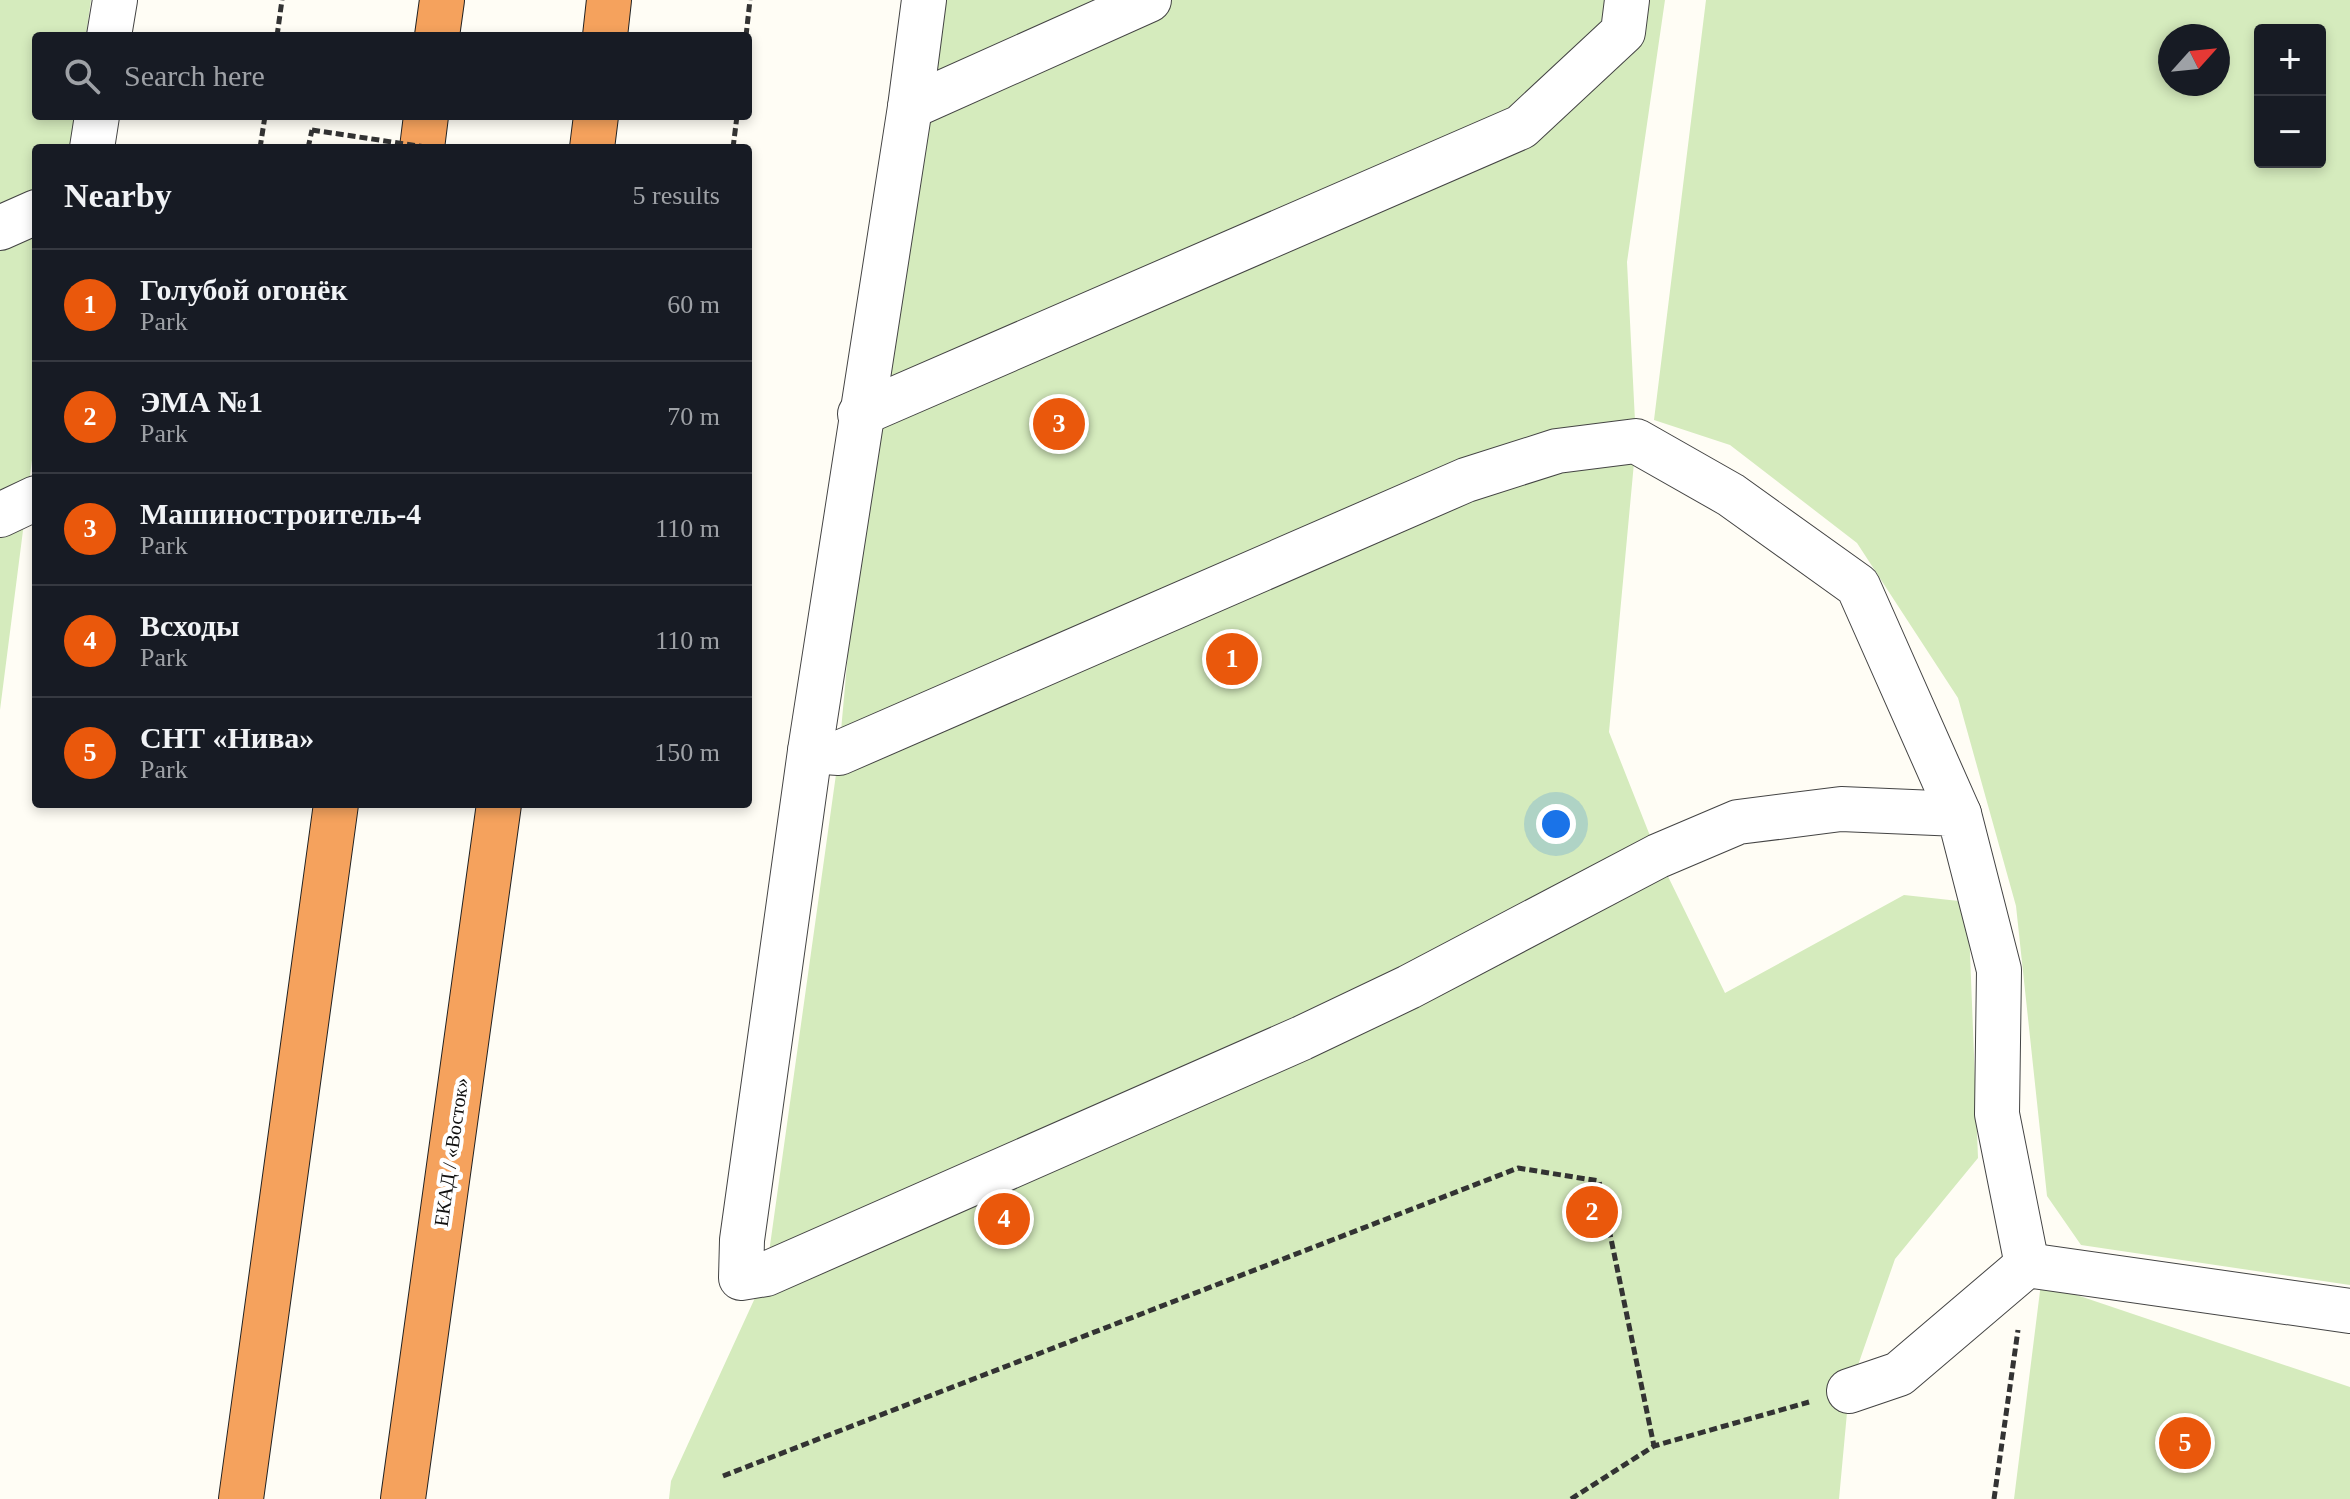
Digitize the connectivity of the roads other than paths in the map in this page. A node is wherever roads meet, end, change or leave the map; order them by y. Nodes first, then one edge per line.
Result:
1 (115, 0) edge
2 (442, 0) edge
3 (609, 0) edge
4 (924, 0) edge
5 (1149, 0) edge
6 (1627, 0) edge
7 (110, 32) edge
8 (438, 32) edge
9 (605, 32) edge
10 (910, 107) junction
11 (96, 120) edge
12 (426, 120) edge
13 (596, 120) edge
14 (93, 144) edge
15 (422, 144) edge
16 (592, 144) edge
17 (32, 214) edge
18 (0, 228) edge
19 (860, 414) junction
20 (32, 500) edge
21 (0, 515) edge
22 (810, 751) junction
23 (335, 808) edge
24 (498, 808) edge
25 (1959, 814) junction
26 (2027, 1265) junction
27 (2350, 1311) edge
28 (1849, 1391) road end
29 (241, 1499) edge
30 (403, 1499) edge

1 - 7 lane
2 - 8 highway
3 - 9 highway
4 - 10 lane
5 - 10 lane
6 - 19 lane
10 - 19 lane
11 - 14 lane
12 - 15 highway
13 - 16 highway
17 - 18 lane
19 - 22 lane
20 - 21 lane
22 - 25 lane
22 - 25 lane
23 - 29 highway
24 - 30 highway, ЕКАД / «Восток»
25 - 26 lane
26 - 27 lane
26 - 28 lane

